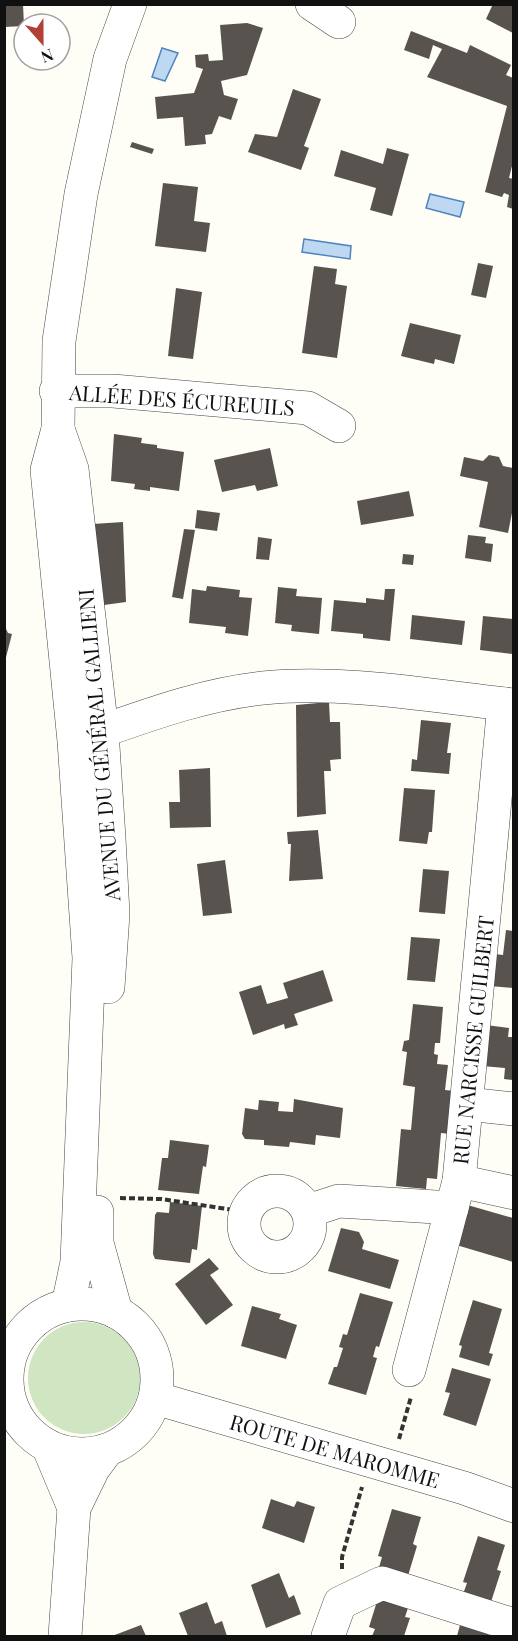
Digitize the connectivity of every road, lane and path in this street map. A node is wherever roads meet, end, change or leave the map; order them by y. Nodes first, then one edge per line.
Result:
1 (130, 4) edge
2 (312, 4) edge
3 (339, 22) dead end
4 (56, 391) junction
5 (339, 426) dead end
6 (509, 705) edge
7 (88, 736) junction
8 (95, 839) junction
9 (467, 1104) junction
10 (513, 1109) edge
11 (513, 1193) edge
12 (455, 1195) junction
13 (97, 1198) junction
14 (308, 1211) junction
15 (247, 1212) junction
16 (68, 1305) junction
17 (116, 1312) junction
18 (9, 1350) edge
19 (409, 1370) joint
20 (6, 1390) edge
21 (155, 1398) junction
22 (48, 1446) junction
23 (107, 1450) junction
24 (378, 1462) junction
25 (513, 1506) edge
26 (74, 1508) junction
27 (340, 1603) junction
28 (513, 1625) edge
29 (65, 1636) edge
30 (328, 1636) edge

1 - 4 street, AVENUE DU GÉNÉRAL GALLIENI
2 - 3 street
4 - 5 street, ALLÉE DES ÉCUREUILS
4 - 7 street, AVENUE DU GÉNÉRAL GALLIENI
6 - 7 street
6 - 9 street, RUE NARCISSE GUILBERT
7 - 8 street, AVENUE DU GÉNÉRAL GALLIENI
8 - 13 street, AVENUE DU GÉNÉRAL GALLIENI
8 - 16 street, AVENUE DU GÉNÉRAL GALLIENI
9 - 10 street
9 - 12 street, RUE NARCISSE GUILBERT
11 - 12 street
12 - 14 street
12 - 19 street, RUE NARCISSE GUILBERT
13 - 15 path
13 - 17 street, AVENUE DU GÉNÉRAL GALLIENI
14 - 15 street
14 - 15 street
16 - 17 street
16 - 18 street
17 - 21 street
18 - 20 street
19 - 24 path
20 - 22 street
21 - 23 street
21 - 24 street, ROUTE DE MAROMME
22 - 23 street
22 - 26 street
23 - 26 street
24 - 25 street, ROUTE DE MAROMME
24 - 27 path
26 - 29 street
27 - 28 street
27 - 30 street

